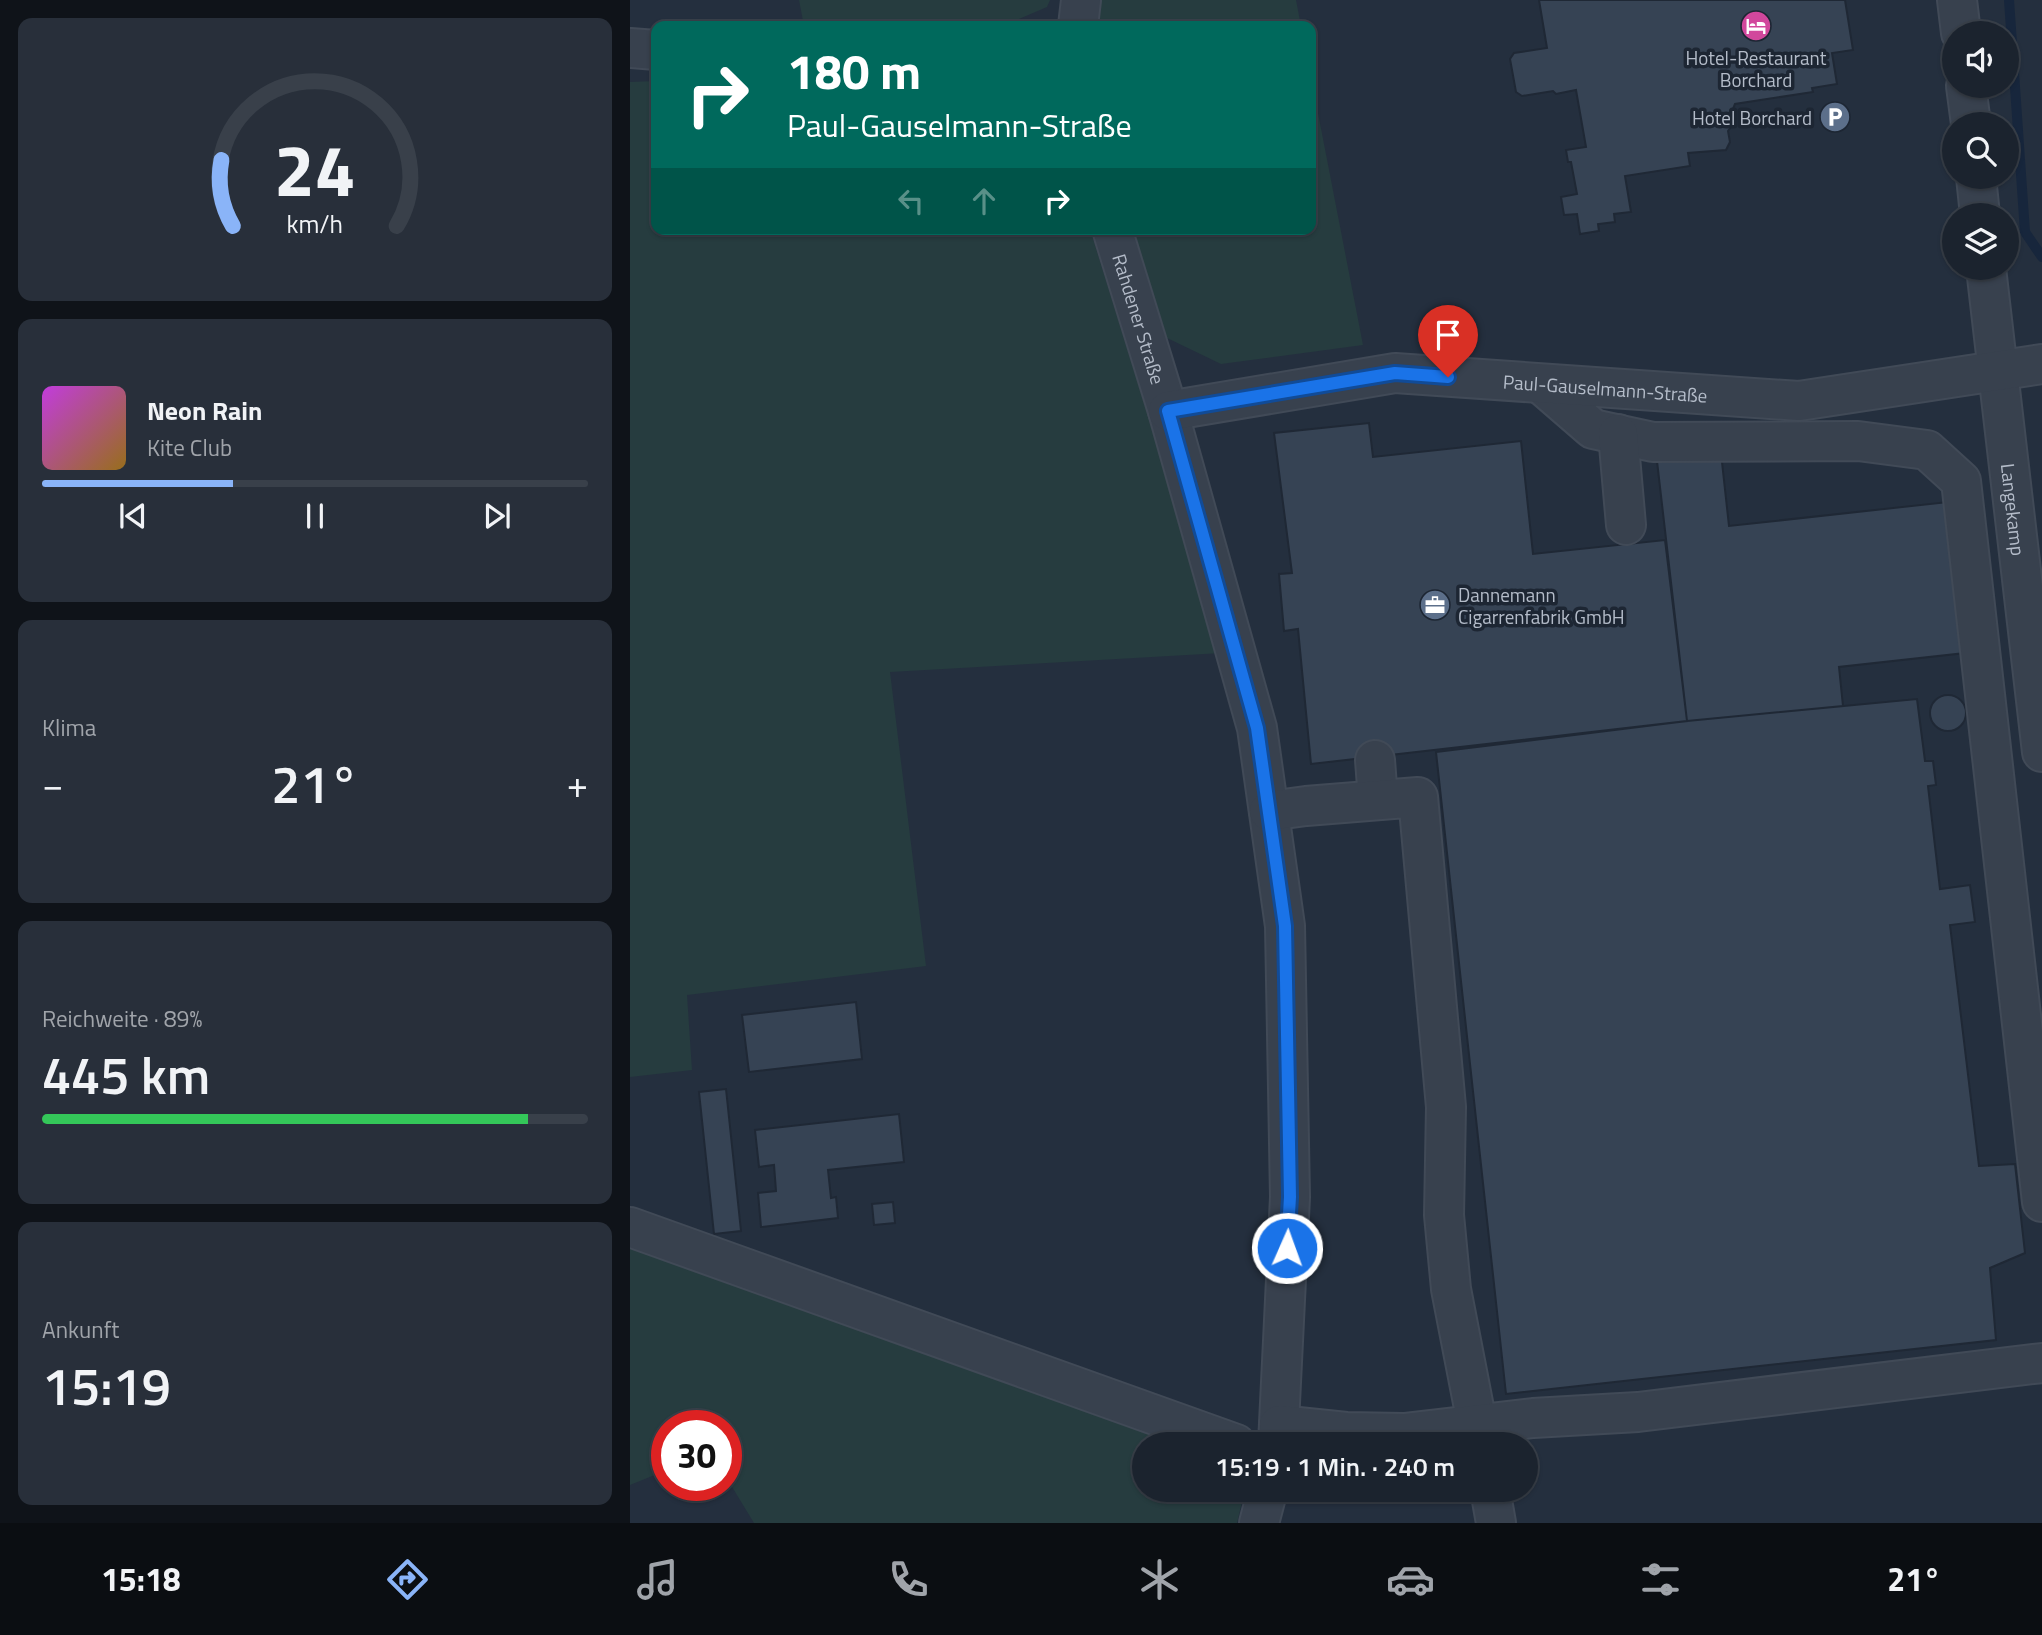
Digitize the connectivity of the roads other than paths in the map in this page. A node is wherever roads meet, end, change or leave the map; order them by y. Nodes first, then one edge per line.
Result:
1 (1080, 0) edge
2 (1957, 0) edge
3 (1078, 21) edge
4 (1960, 21) edge
5 (630, 48) edge
6 (651, 50) edge
7 (1114, 235) edge
8 (1987, 280) edge
9 (2042, 364) edge
10 (1997, 372) junction
11 (1541, 384) junction
12 (1168, 411) junction
13 (1618, 434) junction
14 (1626, 525) dead end
15 (2042, 752) edge
16 (1375, 760) dead end
17 (1378, 800) junction
18 (1269, 811) junction
19 (2042, 1202) edge
20 (630, 1227) edge
21 (2042, 1363) edge
22 (1202, 1432) edge
23 (1278, 1432) edge
24 (1479, 1432) edge
25 (1486, 1432) edge
26 (1265, 1502) edge
27 (1492, 1502) edge
28 (1259, 1523) edge
29 (1496, 1523) edge

1 - 3 street
2 - 4 street
5 - 6 street
7 - 12 street, Rahdener Straße
8 - 10 street, Langekamp
9 - 10 street, Paul-Gauselmann-Straße
10 - 11 street, Paul-Gauselmann-Straße
10 - 15 street, Langekamp
11 - 12 street, Paul-Gauselmann-Straße
11 - 13 street
12 - 18 street, Rahdener Straße
13 - 14 street
13 - 19 street
16 - 17 street
17 - 18 street
17 - 24 street
18 - 23 street, Rahdener Straße
20 - 22 street
21 - 25 street
26 - 28 street
27 - 29 street

